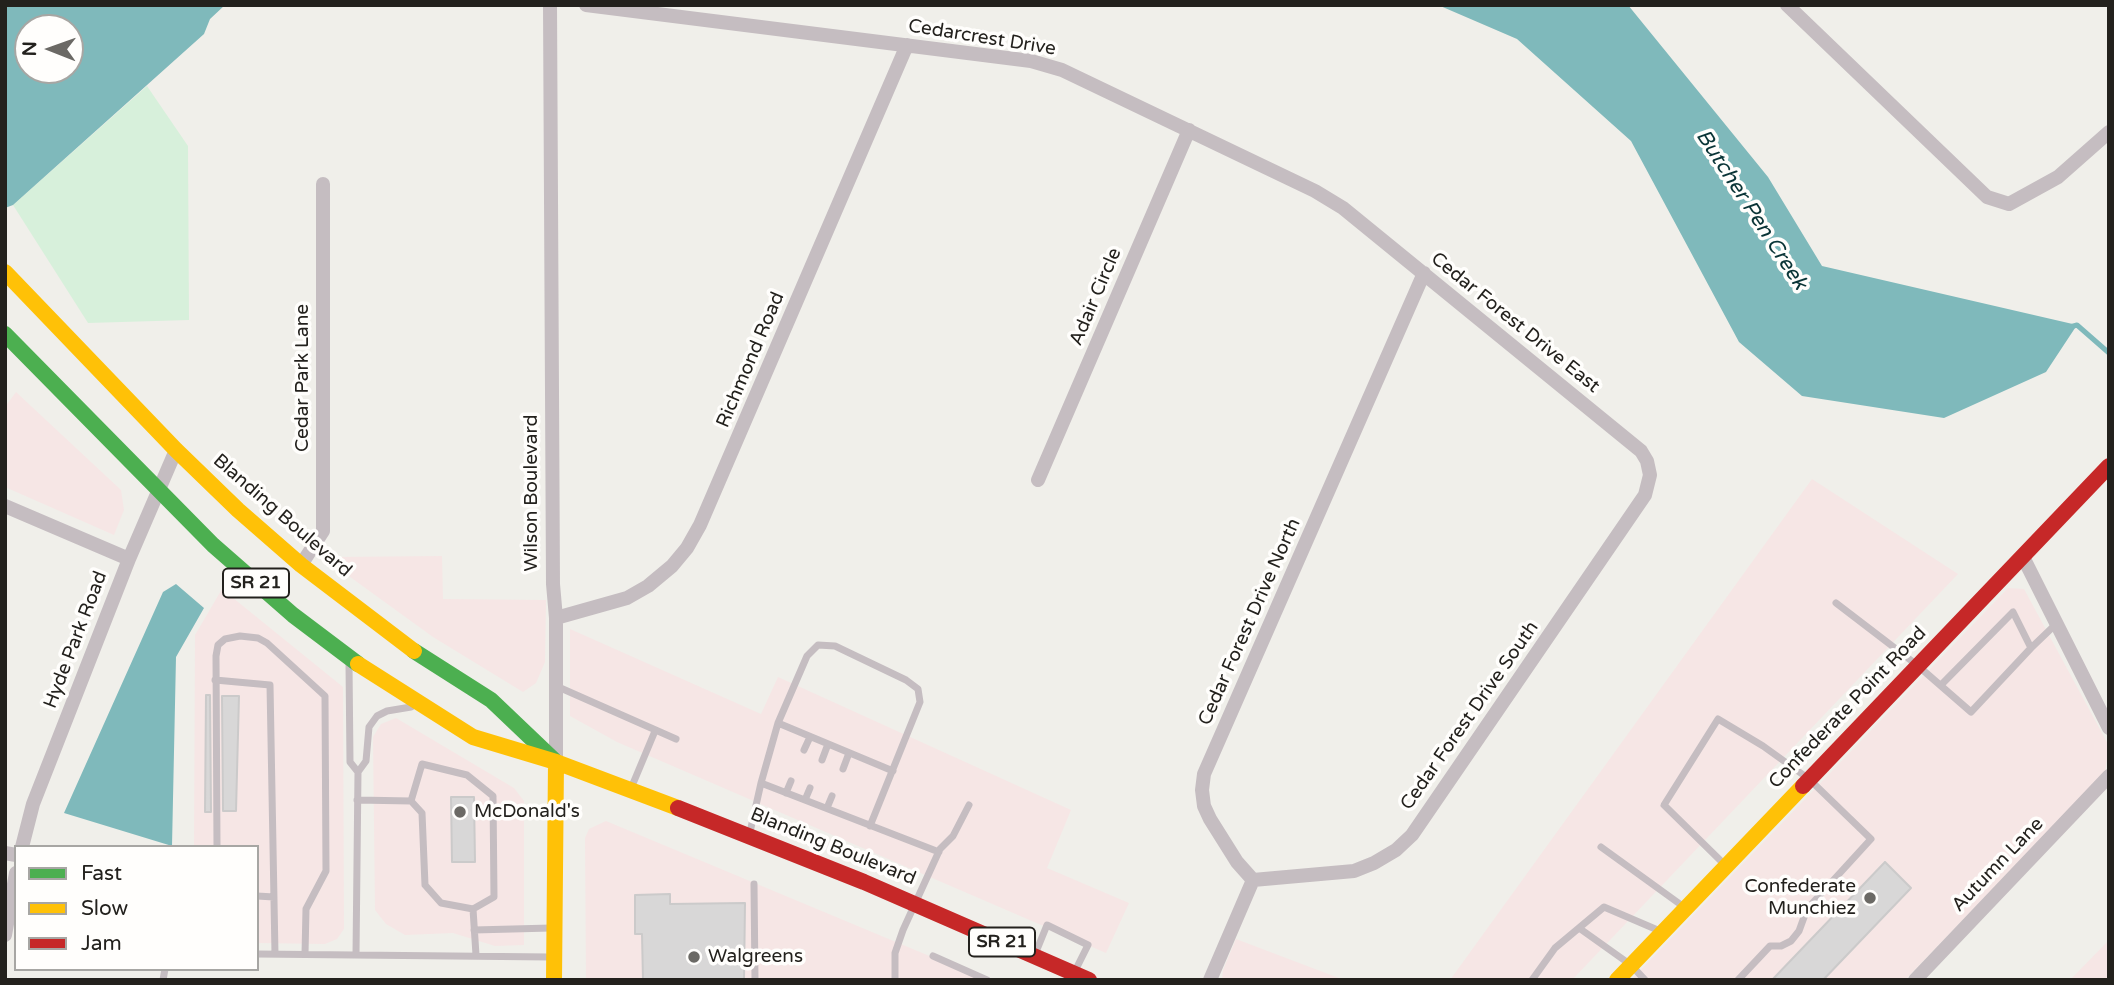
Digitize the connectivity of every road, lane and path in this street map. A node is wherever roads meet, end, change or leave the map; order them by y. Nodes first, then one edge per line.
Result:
1 (550, 5) edge
2 (586, 5) edge
3 (1787, 5) edge
4 (907, 45) junction
5 (1189, 130) junction
6 (2109, 132) edge
7 (323, 184) dead end
8 (1343, 208) joint
9 (1424, 273) junction
10 (9, 276) edge
11 (5, 334) edge
12 (176, 450) junction
13 (2109, 466) edge
14 (1650, 475) joint
15 (1038, 480) dead end
16 (157, 490) junction
17 (5, 506) edge
18 (2023, 557) junction
19 (128, 559) junction
20 (302, 565) junction
21 (1836, 603) dead end
22 (556, 618) junction
23 (2056, 624) junction
24 (2031, 648) junction
25 (348, 658) junction
26 (1917, 665) junction
27 (215, 680) junction
28 (555, 685) junction
29 (1941, 685) junction
30 (419, 705) junction
31 (778, 723) junction
32 (2109, 728) edge
33 (655, 731) junction
34 (810, 737) junction
35 (676, 739) dead end
36 (828, 744) junction
37 (804, 750) dead end
38 (849, 753) junction
39 (822, 760) dead end
40 (556, 762) junction
41 (843, 769) dead end
42 (893, 771) junction
43 (358, 772) junction
44 (2109, 776) edge
45 (1809, 779) junction
46 (791, 780) dead end
47 (761, 783) junction
48 (810, 789) dead end
49 (631, 790) junction
50 (786, 793) junction
51 (832, 796) dead end
52 (358, 800) junction
53 (805, 800) junction
54 (411, 801) junction
55 (969, 805) dead end
56 (827, 808) junction
57 (870, 826) junction
58 (749, 835) junction
59 (23, 845) edge
60 (217, 845) edge
61 (1601, 847) dead end
62 (939, 852) junction
63 (1725, 866) junction
64 (1253, 880) junction
65 (14, 884) edge
66 (754, 884) dead end
67 (259, 897) edge
68 (274, 897) junction
69 (914, 904) junction
70 (1685, 908) junction
71 (474, 909) junction
72 (555, 927) junction
73 (1579, 928) junction
74 (474, 930) junction
75 (1662, 932) junction
76 (5, 935) edge
77 (259, 954) edge
78 (275, 954) junction
79 (305, 954) junction
80 (356, 954) junction
81 (476, 955) junction
82 (933, 956) dead end
83 (1034, 956) junction
84 (555, 957) junction
85 (1631, 965) junction
86 (1074, 973) junction
87 (554, 980) edge
88 (755, 980) edge
89 (895, 980) edge
90 (987, 980) edge
91 (1089, 980) edge
92 (1210, 980) edge
93 (1532, 980) edge
94 (1617, 980) edge
95 (1645, 980) edge
96 (1738, 980) edge
97 (1915, 980) edge

1 - 22 street, Wilson Boulevard
2 - 4 street, Cedarcrest Drive
3 - 6 street
4 - 5 street, Cedarcrest Drive
4 - 22 street, Richmond Road
5 - 8 street, Cedarcrest Drive
5 - 15 street, Adair Circle
7 - 20 street, Cedar Park Lane
8 - 9 street, Cedar Forest Drive East
9 - 14 street, Cedar Forest Drive East
9 - 64 street, Cedar Forest Drive North
10 - 12 main road, Blanding Boulevard / SR 21
11 - 16 main road, Blanding Boulevard / SR 21
12 - 16 street, Hyde Park Road
12 - 20 main road, Blanding Boulevard / SR 21
13 - 18 main road, Confederate Point Road
14 - 64 street, Cedar Forest Drive South
16 - 19 street, Hyde Park Road
16 - 25 main road, Blanding Boulevard / SR 21
17 - 19 street
18 - 23 street
18 - 26 main road, Confederate Point Road
19 - 59 street, Hyde Park Road
20 - 40 main road, Blanding Boulevard / SR 21
21 - 26 lane
22 - 28 street, Wilson Boulevard
23 - 24 lane
23 - 32 street
24 - 29 lane
24 - 29 lane
25 - 30 main road, Blanding Boulevard / SR 21
25 - 43 lane
26 - 29 lane
26 - 45 main road, Confederate Point Road
27 - 60 lane
27 - 68 lane
27 - 79 lane
28 - 33 lane
28 - 40 street, Wilson Boulevard
30 - 40 main road, Blanding Boulevard / SR 21
30 - 43 lane
31 - 34 lane
31 - 42 lane
31 - 47 lane
33 - 35 lane
33 - 49 lane
34 - 36 lane
34 - 37 lane
36 - 38 lane
36 - 39 lane
38 - 41 lane
38 - 42 lane
40 - 49 main road, Blanding Boulevard / SR 21
40 - 72 main road, Wilson Boulevard
42 - 57 lane
43 - 52 lane
44 - 97 street, Autumn Lane
45 - 63 main road, Confederate Point Road
45 - 63 lane
45 - 96 lane
46 - 50 lane
47 - 50 lane
47 - 58 lane
48 - 53 lane
49 - 58 main road, Blanding Boulevard / SR 21
50 - 53 lane
51 - 56 lane
52 - 54 lane
52 - 80 lane
53 - 56 lane
54 - 71 lane
54 - 71 lane
55 - 62 lane
56 - 57 lane
57 - 62 lane
58 - 69 main road, Blanding Boulevard / SR 21
61 - 70 lane
62 - 69 lane
63 - 70 main road, Confederate Point Road
64 - 92 street
65 - 76 street
66 - 88 lane
67 - 68 lane
68 - 78 lane
69 - 83 main road, Blanding Boulevard / SR 21
69 - 89 lane
70 - 75 main road, Confederate Point Road
71 - 74 lane
72 - 74 lane
72 - 84 main road, Wilson Boulevard
73 - 75 lane
73 - 85 lane
73 - 93 lane
74 - 81 lane
75 - 85 main road, Confederate Point Road
77 - 78 lane
78 - 79 lane
79 - 80 lane
80 - 81 lane
81 - 84 lane
82 - 90 lane
83 - 86 main road, Blanding Boulevard / SR 21
83 - 86 lane
84 - 87 main road, Wilson Boulevard
85 - 94 main road, Confederate Point Road
85 - 95 lane
86 - 91 main road, Blanding Boulevard / SR 21

